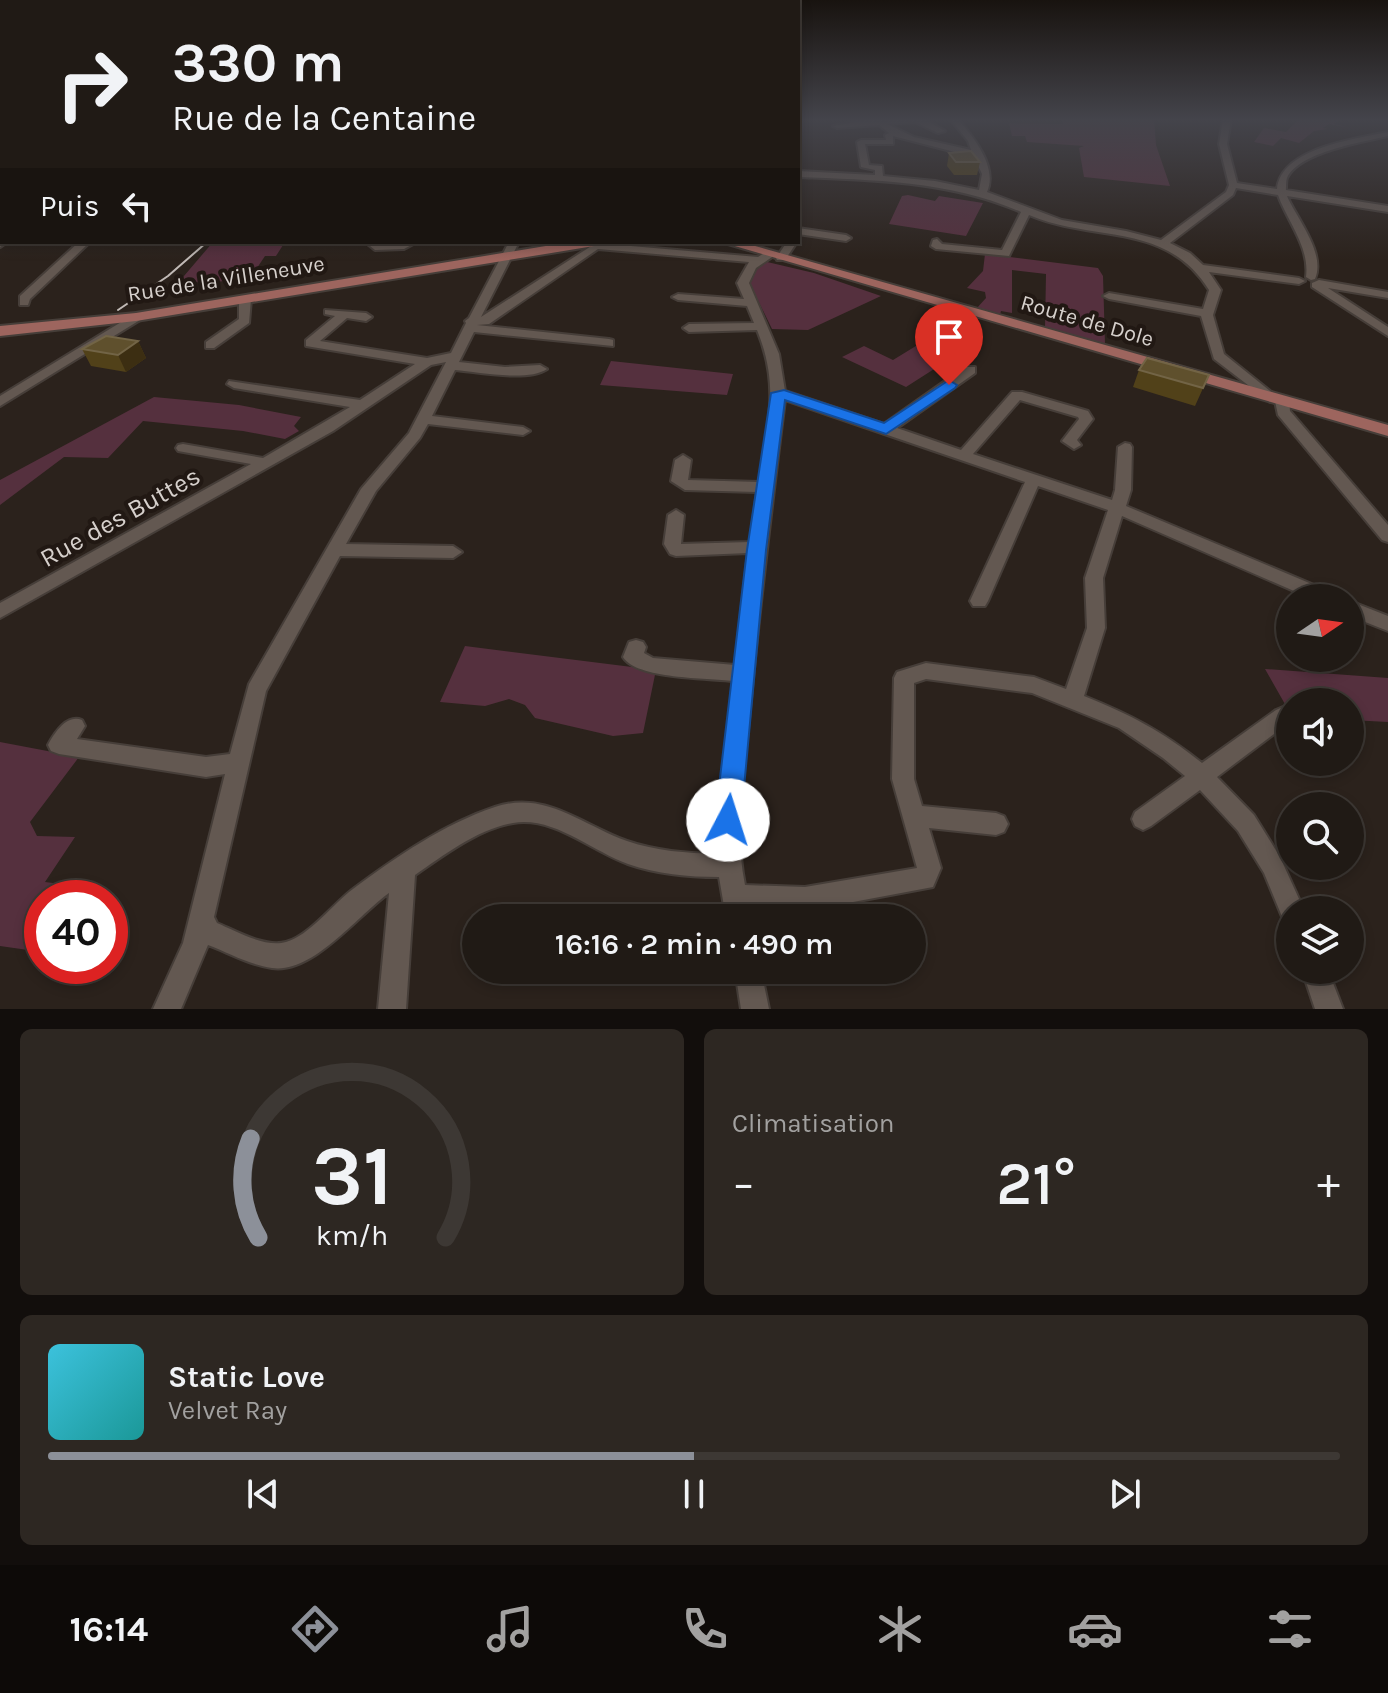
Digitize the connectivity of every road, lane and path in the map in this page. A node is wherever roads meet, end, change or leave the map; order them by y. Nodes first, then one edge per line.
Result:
1 (865, 166) edge
2 (983, 166) edge
3 (1228, 166) edge
4 (1290, 166) edge
5 (800, 174) edge
6 (880, 178) junction
7 (1233, 185) junction
8 (1281, 190) junction
9 (981, 194) junction
10 (1388, 209) edge
11 (1027, 210) junction
12 (800, 231) edge
13 (1180, 233) junction
14 (1138, 234) junction
15 (846, 238) dead end
16 (937, 242) dead end
17 (1163, 243) junction
18 (83, 244) edge
19 (372, 244) edge
20 (408, 244) edge
21 (595, 244) edge
22 (732, 244) edge
23 (789, 244) edge
24 (510, 250) edge
25 (769, 258) junction
26 (1203, 268) junction
27 (1311, 281) junction
28 (683, 295) dead end
29 (1388, 295) edge
30 (1109, 296) dead end
31 (245, 299) junction
32 (24, 303) dead end
33 (751, 303) junction
34 (329, 312) dead end
35 (1207, 313) junction
36 (345, 314) junction
37 (136, 317) junction
38 (366, 317) dead end
39 (469, 324) junction
40 (761, 326) junction
41 (689, 328) dead end
42 (0, 331) edge
43 (1388, 332) edge
44 (609, 343) dead end
45 (210, 345) dead end
46 (451, 361) junction
47 (427, 362) junction
48 (540, 369) dead end
49 (970, 370) dead end
50 (1231, 378) junction
51 (234, 384) dead end
52 (779, 393) junction
53 (1276, 399) junction
54 (0, 402) edge
55 (363, 405) junction
56 (423, 419) junction
57 (886, 429) junction
58 (523, 431) dead end
59 (1388, 431) edge
60 (1074, 445) dead end
61 (1125, 447) dead end
62 (183, 448) dead end
63 (964, 455) junction
64 (683, 460) dead end
65 (263, 464) junction
66 (1034, 479) junction
67 (765, 487) junction
68 (1115, 507) junction
69 (676, 515) dead end
70 (1388, 536) edge
71 (757, 547) junction
72 (334, 550) junction
73 (453, 552) dead end
74 (1294, 584) edge
75 (979, 601) dead end
76 (0, 611) edge
77 (1364, 614) edge
78 (1388, 624) edge
79 (636, 647) dead end
80 (742, 674) junction
81 (1073, 700) junction
82 (1276, 721) edge
83 (75, 726) dead end
84 (239, 762) junction
85 (1201, 776) junction
86 (916, 816) junction
87 (1143, 819) dead end
88 (996, 824) dead end
89 (729, 865) junction
90 (403, 872) junction
91 (1286, 896) edge
92 (736, 904) edge
93 (762, 904) edge
94 (202, 919) junction
95 (751, 984) edge
96 (1320, 984) edge
97 (167, 1009) edge
98 (392, 1009) edge
99 (755, 1009) edge
100 (1329, 1009) edge

1 - 6 street
2 - 9 street
3 - 7 street
4 - 8 street
5 - 6 street
6 - 9 street
7 - 8 street
7 - 13 street
8 - 10 street
8 - 27 street
9 - 11 street
11 - 14 street
11 - 16 street
12 - 15 street
13 - 14 street
13 - 17 street
14 - 17 street
17 - 26 street
18 - 32 street
19 - 20 street
21 - 24 main road, Rue de la Villeneuve
21 - 25 street
21 - 39 street
22 - 25 main road, Route de Dole
23 - 25 street
24 - 31 main road, Rue de la Villeneuve
24 - 39 street
25 - 33 street
25 - 50 main road, Route de Dole
26 - 27 street
26 - 35 street
27 - 29 street
27 - 43 street
28 - 33 street
30 - 35 street
31 - 37 main road, Rue de la Villeneuve
31 - 45 street
33 - 40 street
34 - 36 street
35 - 50 street
36 - 38 street
36 - 47 street
37 - 42 main road, Rue de la Villeneuve
37 - 54 street
39 - 44 street
39 - 46 street
40 - 41 street
40 - 52 street
46 - 47 street, Rue des Buttes
46 - 48 street, Rue des Buttes
46 - 56 street
47 - 55 street, Rue des Buttes
49 - 57 street
50 - 53 main road, Route de Dole
51 - 55 street
52 - 57 street
52 - 67 street
53 - 59 main road, Route de Dole
53 - 70 street
55 - 65 street, Rue des Buttes
56 - 58 street
56 - 72 street
57 - 63 street
60 - 63 street
61 - 68 street
62 - 65 street, Rue des Buttes
63 - 66 street
64 - 67 street
65 - 76 street, Rue des Buttes
66 - 68 street
66 - 75 street
67 - 71 street
68 - 74 street
68 - 81 street
69 - 71 street
71 - 80 street
72 - 73 street
72 - 84 street
77 - 78 street
79 - 80 street
80 - 89 street
81 - 85 street
81 - 86 street
82 - 85 street
83 - 84 street
84 - 94 street
85 - 87 street
85 - 91 street
86 - 88 street
86 - 93 street
89 - 90 street
89 - 92 street
90 - 94 street
90 - 98 street
94 - 97 street
95 - 99 street
96 - 100 street

